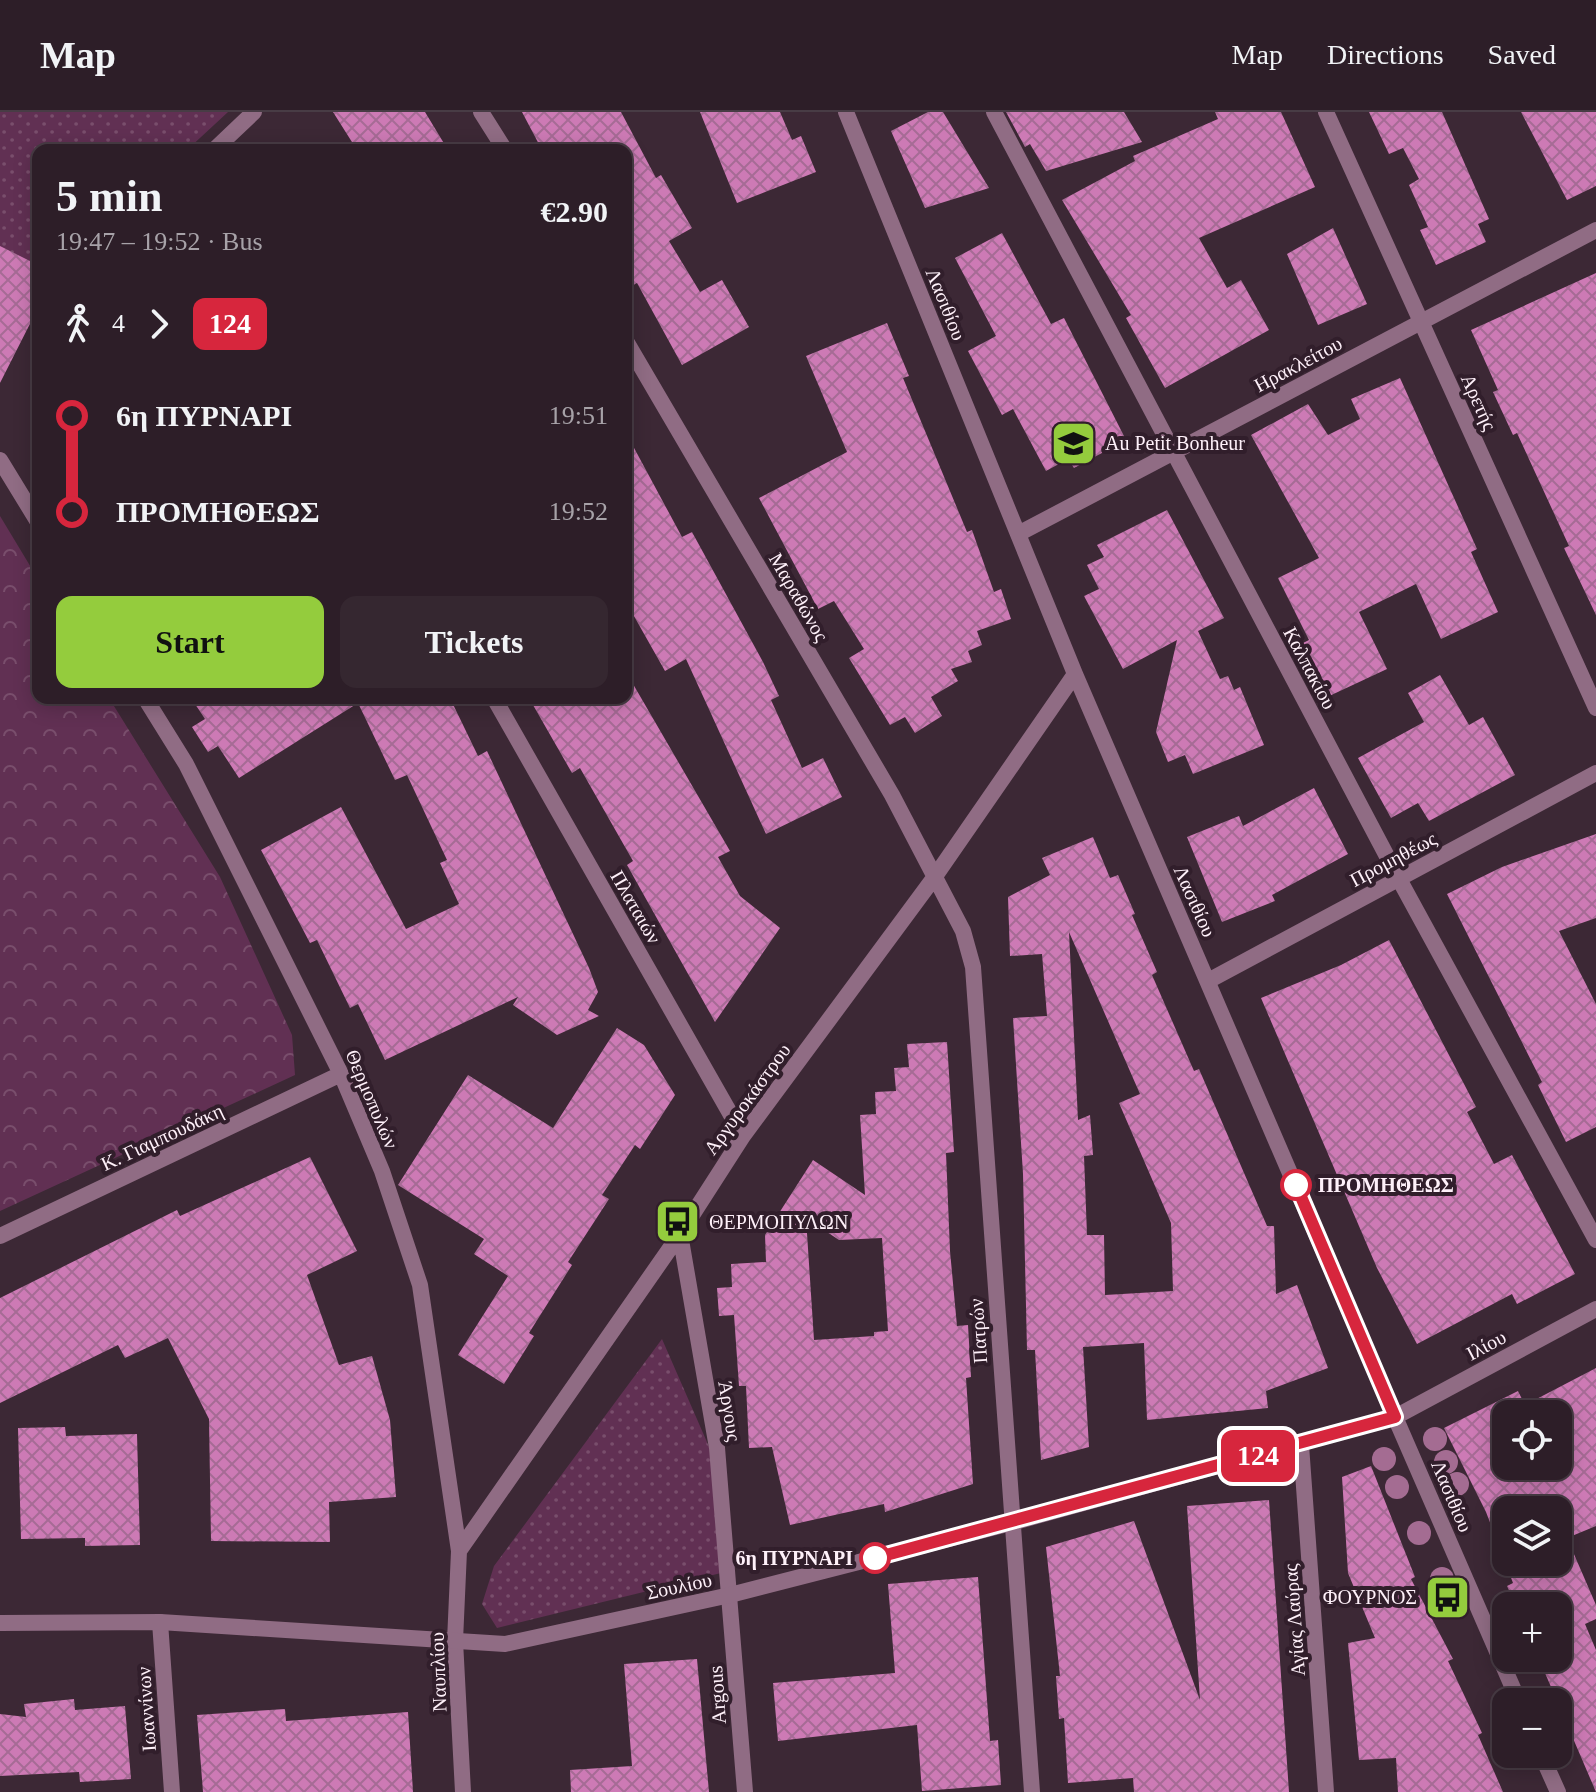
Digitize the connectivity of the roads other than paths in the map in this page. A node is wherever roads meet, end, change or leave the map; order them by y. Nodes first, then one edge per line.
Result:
1 (254, 112) edge
2 (481, 112) edge
3 (846, 112) edge
4 (994, 112) edge
5 (1326, 112) edge
6 (220, 144) edge
7 (501, 144) edge
8 (1596, 230) edge
9 (1421, 322) junction
10 (632, 351) edge
11 (1174, 452) junction
12 (0, 460) edge
13 (32, 512) edge
14 (1018, 534) junction
15 (1075, 674) junction
16 (149, 704) edge
17 (497, 704) edge
18 (1596, 708) edge
19 (1596, 773) edge
20 (936, 875) junction
21 (1399, 879) junction
22 (1208, 981) junction
23 (341, 1074) junction
24 (743, 1136) junction
25 (680, 1234) junction
26 (0, 1236) edge
27 (1596, 1240) edge
28 (1596, 1309) edge
29 (1395, 1417) junction
30 (1301, 1445) junction
31 (1011, 1523) junction
32 (459, 1551) junction
33 (730, 1595) junction
34 (160, 1622) junction
35 (0, 1623) edge
36 (455, 1641) junction
37 (1513, 1688) edge
38 (1547, 1768) edge
39 (172, 1792) edge
40 (463, 1792) edge
41 (745, 1792) edge
42 (1032, 1792) edge
43 (1326, 1792) edge
44 (1558, 1792) edge

1 - 6 street
2 - 7 street
3 - 14 street, Λασιθίου
4 - 11 street, Καλπακίου
5 - 9 street, Αρετής
8 - 9 street, Ηρακλείτου
9 - 11 street, Ηρακλείτου
9 - 18 street, Αρετής
10 - 20 street, Μαραθώνος
11 - 14 street, Ηρακλείτου
11 - 21 street, Καλπακίου
12 - 13 street
14 - 15 street, Λασιθίου
15 - 20 street, Αργυροκάστρου
15 - 22 street, Λασιθίου
16 - 23 street, Θερμοπυλών
17 - 24 street, Πλαταιών
19 - 21 street, Προμηθέως
20 - 24 street, Αργυροκάστρου
20 - 31 street, Πατρών
21 - 22 street, Προμηθέως
21 - 27 street, Καλπακίου
22 - 29 street, Λασιθίου
23 - 26 street, Κ. Γιαμπουδάκη
23 - 32 street, Θερμοπυλών
24 - 25 street, Αργυροκάστρου
25 - 32 street, Αργυροκάστρου
25 - 33 street, Άργους
28 - 29 street, Ιλίου
29 - 30 street, Σουλίου
29 - 37 street, Λασιθίου
30 - 31 street, Σουλίου
30 - 43 street, Αγίας Λαύρας
31 - 33 street, Σουλίου
31 - 42 street, Πατρών
32 - 36 street, Ναυπλίου
33 - 36 street, Σουλίου
33 - 41 street, Argous
34 - 35 street, Σουλίου
34 - 36 street, Σουλίου
34 - 39 street, Ιωαννίνων
36 - 40 street, Ναυπλίου
38 - 44 street

